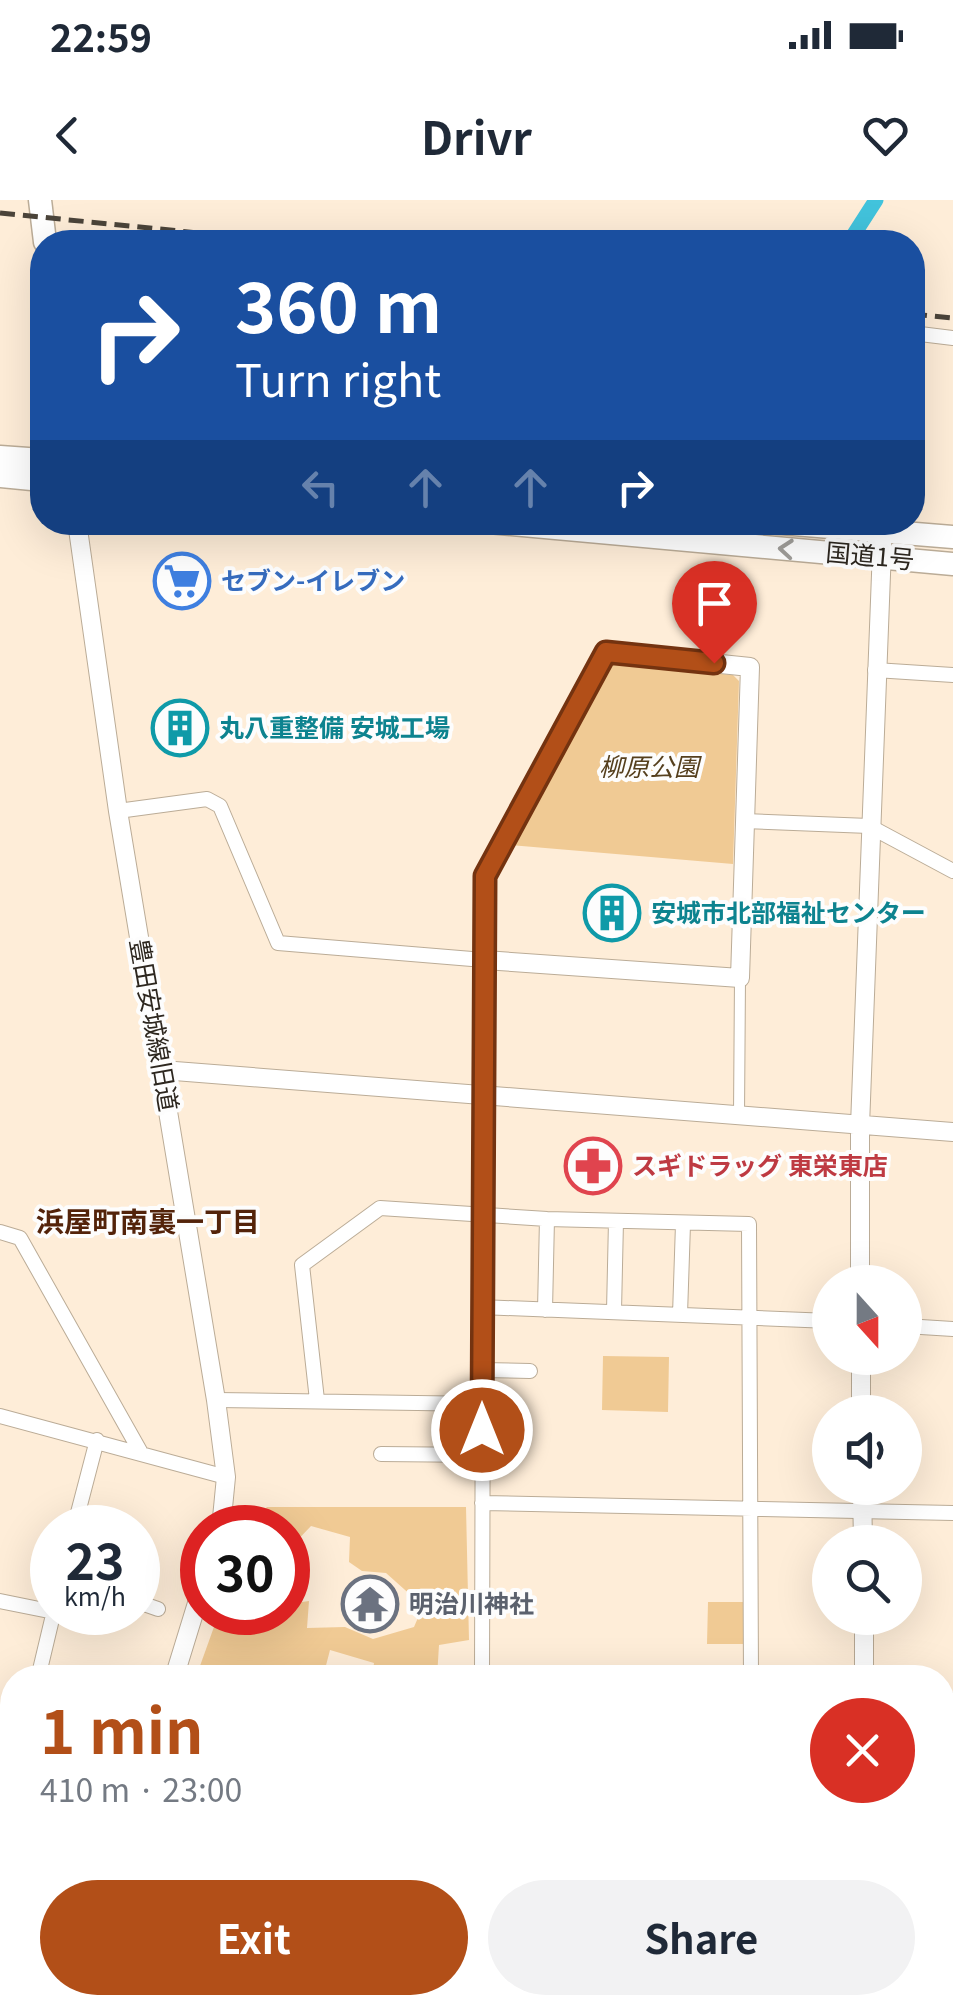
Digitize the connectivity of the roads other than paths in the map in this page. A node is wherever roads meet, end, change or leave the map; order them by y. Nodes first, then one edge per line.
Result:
1 (40, 200) edge
2 (44, 230) edge
3 (925, 335) edge
4 (953, 338) edge
5 (0, 457) edge
6 (30, 459) edge
7 (0, 476) edge
8 (30, 479) edge
9 (925, 533) edge
10 (79, 535) edge
11 (635, 535) edge
12 (882, 535) edge
13 (953, 537) edge
14 (881, 557) junction
15 (953, 564) edge
16 (875, 670) junction
17 (953, 676) edge
18 (118, 810) junction
19 (744, 821) junction
20 (869, 826) junction
21 (953, 871) edge
22 (484, 960) junction
23 (740, 978) junction
24 (162, 1070) junction
25 (482, 1097) junction
26 (739, 1116) junction
27 (860, 1126) junction
28 (953, 1132) edge
29 (482, 1214) junction
30 (546, 1219) junction
31 (616, 1221) junction
32 (683, 1224) junction
33 (0, 1232) edge
34 (860, 1265) edge
35 (482, 1307) junction
36 (544, 1310) junction
37 (614, 1312) junction
38 (680, 1315) junction
39 (750, 1318) junction
40 (812, 1320) edge
41 (922, 1327) edge
42 (953, 1330) edge
43 (482, 1370) junction
44 (530, 1370) dead end
45 (216, 1400) junction
46 (316, 1400) junction
47 (482, 1404) junction
48 (0, 1416) edge
49 (97, 1440) junction
50 (140, 1452) junction
51 (381, 1454) dead end
52 (482, 1455) junction
53 (226, 1477) junction
54 (482, 1503) junction
55 (80, 1505) edge
56 (224, 1505) edge
57 (862, 1505) edge
58 (752, 1508) junction
59 (862, 1510) junction
60 (953, 1513) edge
61 (862, 1525) edge
62 (0, 1601) edge
63 (30, 1608) edge
64 (48, 1635) edge
65 (187, 1635) edge
66 (864, 1635) edge
67 (41, 1665) edge
68 (178, 1665) edge
69 (482, 1665) edge
70 (751, 1665) edge
71 (864, 1665) edge

1 - 2 main road
3 - 4 street
5 - 6 main road
7 - 8 main road
9 - 13 main road, 国道1号
10 - 18 street, 豊田安城線旧道
14 -> 11 main road, 国道1号
12 - 14 street
14 - 15 main road, 国道1号
14 - 16 street
16 - 17 street
16 - 20 street
18 - 22 street
18 - 24 street, 豊田安城線旧道
19 - 20 street
19 - 22 street
19 - 23 street
20 - 21 street
20 - 27 street
22 - 23 street
22 - 25 street
23 - 26 street
24 - 25 street
24 - 45 street, 豊田安城線旧道
25 - 26 street
25 - 29 street
26 - 27 street
27 - 28 street
27 - 34 street
29 - 30 street
29 - 35 street
29 - 46 street
30 - 31 street
30 - 36 street
31 - 32 street
31 - 37 street
32 - 38 street
32 - 39 street
33 - 50 street
35 - 36 street
35 - 43 street
36 - 37 street
37 - 38 street
38 - 39 street
39 - 40 street
39 - 58 street
41 - 42 street
43 - 44 street
43 - 47 street
45 - 46 street
45 - 53 street, 豊田安城線旧道
46 - 47 street
47 - 52 street
48 - 49 street
49 - 50 street
49 - 55 street
50 - 53 street
51 - 52 street
52 - 54 street
53 - 56 street, 豊田安城線旧道
54 - 58 street
54 - 69 street
57 - 59 street
58 - 59 street
58 - 70 street
59 - 60 street
59 - 61 street
62 - 63 street
64 - 67 street
65 - 68 street
66 - 71 street

